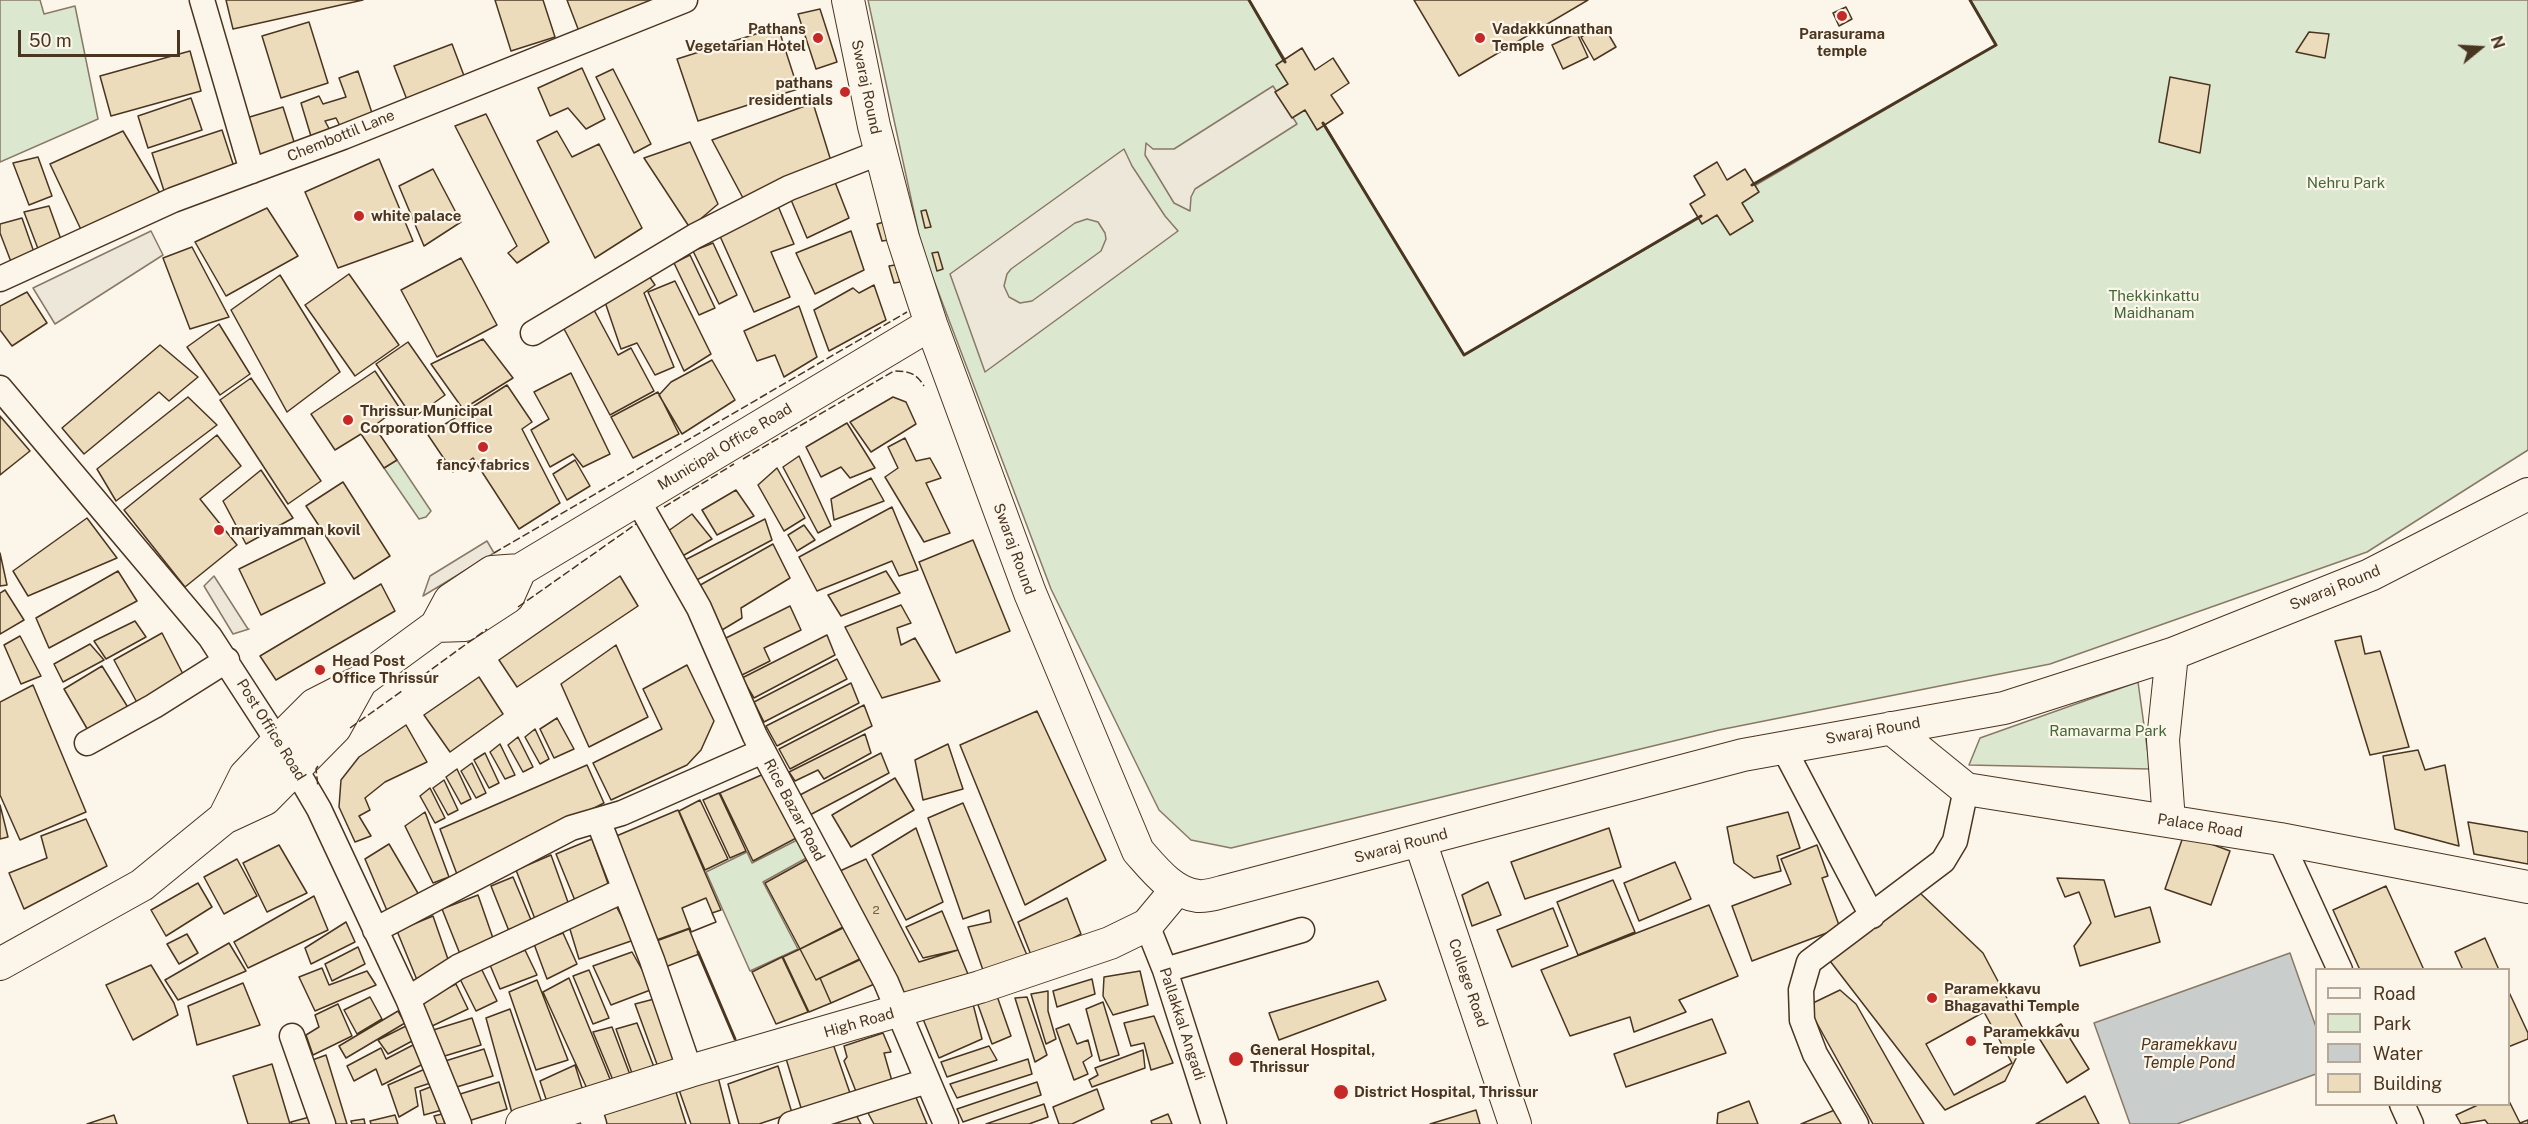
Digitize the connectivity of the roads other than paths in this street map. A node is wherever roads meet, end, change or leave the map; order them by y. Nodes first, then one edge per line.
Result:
1 (202, 0) edge
2 (685, 0) edge
3 (848, 0) edge
4 (881, 152) junction
5 (252, 171) junction
6 (0, 279) edge
7 (931, 324) junction
8 (533, 333) dead end
9 (0, 388) edge
10 (2528, 494) edge
11 (637, 499) junction
12 (2172, 654) junction
13 (227, 660) junction
14 (362, 681) junction
15 (1891, 728) junction
16 (278, 741) junction
17 (87, 743) dead end
18 (1784, 747) junction
19 (763, 751) junction
20 (295, 768) junction
21 (1966, 789) junction
22 (224, 818) junction
23 (598, 820) junction
24 (2169, 821) junction
25 (2280, 839) junction
26 (1420, 842) junction
27 (2528, 887) edge
28 (1177, 889) junction
29 (624, 891) junction
30 (1872, 916) junction
31 (1147, 926) junction
32 (375, 930) junction
33 (1302, 930) dead end
34 (0, 964) edge
35 (2340, 968) edge
36 (1165, 970) junction
37 (408, 999) junction
38 (900, 1011) junction
39 (292, 1036) dead end
40 (690, 1071) junction
41 (927, 1081) junction
42 (2403, 1106) edge
43 (591, 1114) edge
44 (324, 1124) edge
45 (459, 1124) edge
46 (522, 1124) edge
47 (791, 1124) edge
48 (946, 1124) edge
49 (1214, 1124) edge
50 (1515, 1124) edge
51 (1856, 1124) edge
52 (2411, 1124) edge

1 - 5 street
2 - 5 street, Chembottil Lane
3 - 4 main road, Swaraj Round
4 - 7 main road, Swaraj Round
4 - 8 street
5 - 6 street, Chembottil Lane
7 - 11 main road, Municipal Office Road
7 - 28 main road, Swaraj Round
9 - 13 street, Post Office Road
10 - 12 main road, Swaraj Round
11 - 14 main road, Municipal Office Road
11 - 19 street, Rice Bazar Road
12 - 15 main road, Swaraj Round
12 - 24 main road
13 - 16 street, Post Office Road
13 - 17 street
14 - 16 main road, Municipal Office Road
14 - 20 main road, Municipal Office Road
15 - 18 main road, Swaraj Round
15 - 21 main road
16 - 20 street, Post Office Road
16 - 22 main road, Municipal Office Road
18 - 26 main road, Swaraj Round
18 - 30 street
19 - 23 street
19 - 38 street, Rice Bazar Road
20 - 22 main road, Municipal Office Road
20 - 32 street, Post Office Road
21 - 24 main road, Palace Road
21 - 30 street
22 - 34 main road
23 - 29 street
23 - 32 street
24 - 25 main road, Palace Road
25 - 27 main road, Palace Road
25 - 35 street
26 - 28 main road, Swaraj Round
26 - 50 main road, College Road
28 - 31 main road, High Road
29 - 37 street
29 - 40 street
30 - 51 street
31 - 36 street, Pallakkal Angadi
31 - 38 main road, High Road
32 - 37 street, Post Office Road
33 - 36 street
36 - 49 street, Pallakkal Angadi
37 - 45 street, Post Office Road
38 - 40 main road, High Road
38 - 41 street, Rice Bazar Road
39 - 44 street
40 - 43 main road, High Road
41 - 47 street
41 - 48 street, Rice Bazar Road
42 - 52 street
43 - 46 main road, High Road

